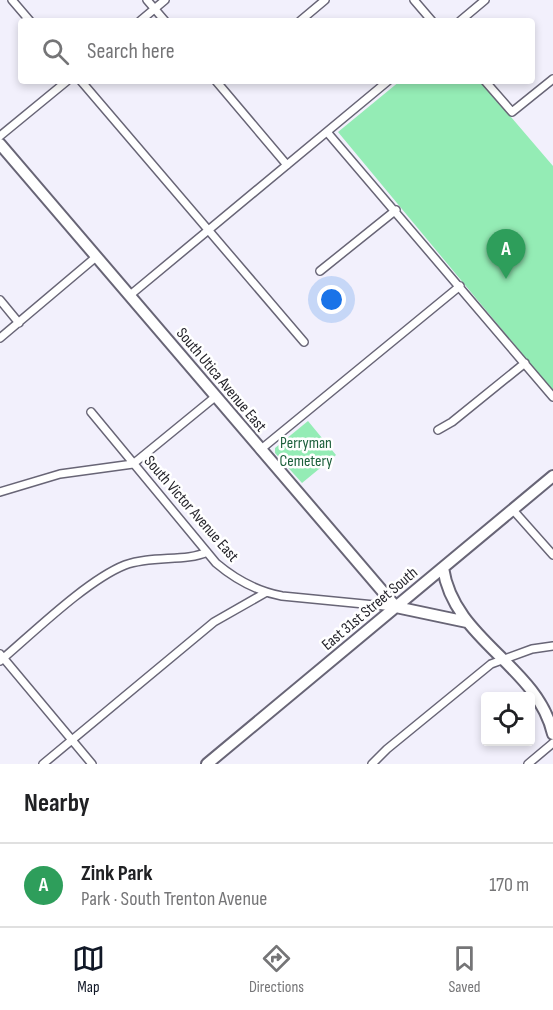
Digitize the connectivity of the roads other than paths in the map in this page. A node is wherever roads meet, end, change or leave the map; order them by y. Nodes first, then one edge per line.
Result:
1 (12, 0) edge
2 (147, 0) edge
3 (165, 0) edge
4 (325, 0) edge
5 (414, 0) edge
6 (485, 0) edge
7 (154, 9) junction
8 (27, 18) edge
9 (144, 18) edge
10 (162, 18) edge
11 (304, 18) edge
12 (429, 18) edge
13 (464, 18) edge
14 (553, 79) edge
15 (63, 84) edge
16 (84, 84) edge
17 (218, 84) edge
18 (384, 84) edge
19 (488, 84) edge
20 (327, 132) junction
21 (0, 136) edge
22 (0, 144) edge
23 (287, 165) junction
24 (396, 210) junction
25 (208, 230) junction
26 (96, 257) junction
27 (320, 271) dead end
28 (460, 286) junction
29 (129, 296) junction
30 (0, 300) edge
31 (19, 322) junction
32 (0, 338) edge
33 (304, 342) dead end
34 (525, 363) junction
35 (215, 397) junction
36 (553, 397) edge
37 (91, 412) dead end
38 (438, 430) dead end
39 (260, 450) junction
40 (133, 464) junction
41 (553, 476) edge
42 (0, 492) edge
43 (513, 510) junction
44 (207, 552) junction
45 (553, 555) edge
46 (443, 568) junction
47 (265, 592) junction
48 (396, 607) junction
49 (467, 622) junction
50 (553, 646) edge
51 (1, 658) edge
52 (501, 660) junction
53 (553, 734) edge
54 (72, 740) junction
55 (553, 742) edge
56 (43, 764) edge
57 (92, 764) edge
58 (207, 764) edge
59 (372, 764) edge
60 (528, 764) edge

1 - 8 street
2 - 7 street
3 - 7 street
4 - 11 street
5 - 12 street
6 - 13 street
7 - 9 street
7 - 10 street
14 - 19 street
15 - 21 street
16 - 25 street
17 - 23 street
18 - 20 street
20 - 23 street
20 - 24 street
22 - 26 street, South Utica Avenue East
23 - 25 street
24 - 27 street
24 - 28 street
25 - 29 street
25 - 33 street
26 - 29 street, South Utica Avenue East
26 - 31 street
28 - 34 street
28 - 39 street
29 - 35 street, South Utica Avenue East
30 - 31 street
31 - 32 street
34 - 36 street
34 - 38 street
35 - 39 street, South Utica Avenue East
35 - 40 street
37 - 40 street, South Victor Avenue East
39 - 48 street, South Utica Avenue East
40 - 42 street
40 - 44 street, South Victor Avenue East
41 - 43 street, East 31st Street South
43 - 45 street
43 - 46 street, East 31st Street South
44 - 47 street, South Victor Avenue East
44 - 51 street
46 - 48 street, East 31st Street South
46 - 49 street
47 - 48 street, South Victor Avenue East
47 - 54 street
48 - 49 street
48 - 58 street, East 31st Street South
49 - 52 street
50 - 52 street
51 - 54 street
52 - 53 street
52 - 59 street
54 - 56 street
54 - 57 street
55 - 60 street

